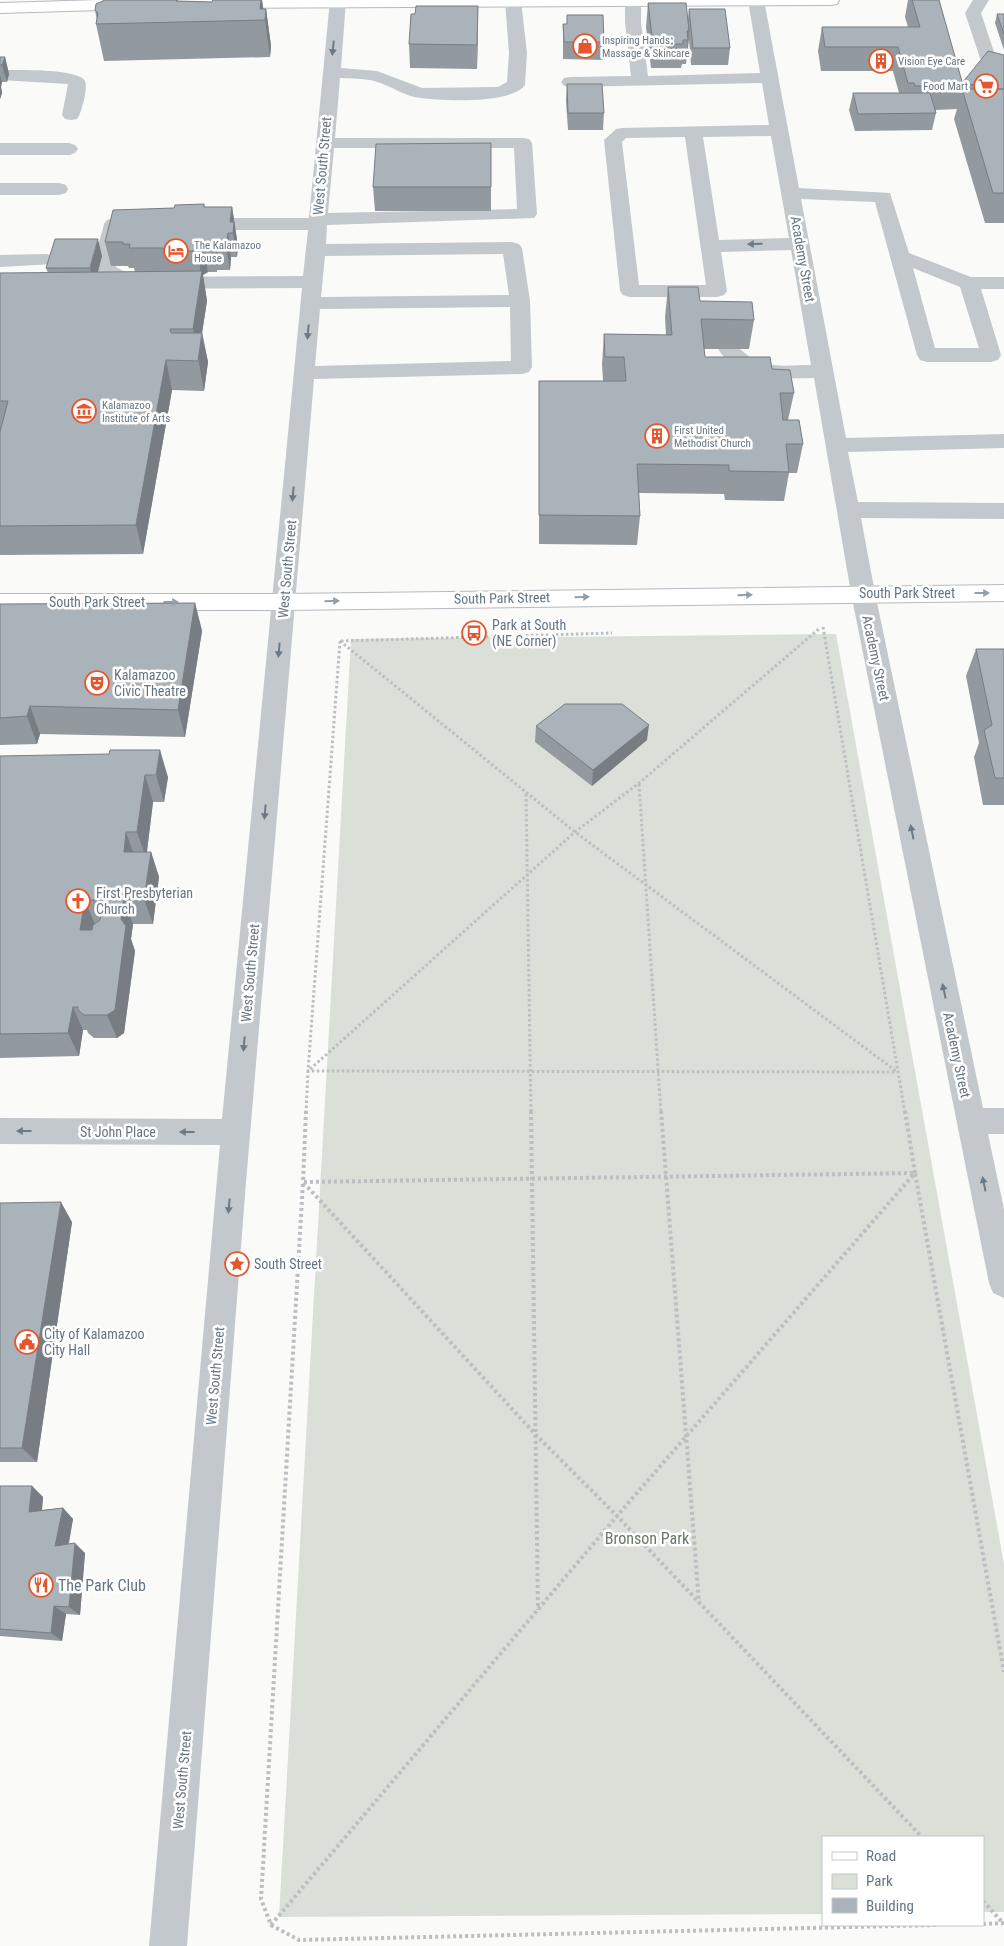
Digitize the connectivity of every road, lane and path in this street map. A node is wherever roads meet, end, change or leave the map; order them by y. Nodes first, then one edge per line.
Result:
1 (756, 0) edge
2 (831, 0) edge
3 (981, 0) edge
4 (338, 1) edge
5 (513, 1) junction
6 (600, 1) edge
7 (633, 1) edge
8 (209, 3) edge
9 (150, 4) edge
10 (0, 8) edge
11 (1004, 63) edge
12 (331, 72) junction
13 (0, 75) edge
14 (770, 78) junction
15 (640, 81) junction
16 (570, 82) edge
17 (71, 114) dead end
18 (780, 130) junction
19 (693, 131) junction
20 (324, 143) junction
21 (0, 149) edge
22 (69, 149) dead end
23 (0, 189) edge
24 (59, 189) dead end
25 (791, 193) junction
26 (317, 221) junction
27 (144, 224) edge
28 (183, 224) edge
29 (800, 244) junction
30 (710, 246) junction
31 (315, 250) junction
32 (900, 256) junction
33 (0, 260) edge
34 (47, 260) edge
35 (312, 282) junction
36 (969, 283) junction
37 (1004, 283) edge
38 (520, 301) junction
39 (310, 303) junction
40 (728, 349) edge
41 (822, 371) junction
42 (304, 372) junction
43 (1004, 441) edge
44 (836, 445) junction
45 (848, 510) junction
46 (1004, 511) edge
47 (863, 593) junction
48 (1004, 593) edge
49 (0, 602) edge
50 (284, 602) junction
51 (813, 626) dead end
52 (823, 626) junction
53 (616, 633) dead end
54 (340, 641) junction
55 (639, 783) junction
56 (526, 794) junction
57 (575, 832) junction
58 (528, 873) junction
59 (645, 884) junction
60 (308, 1071) junction
61 (530, 1072) junction
62 (658, 1072) junction
63 (897, 1072) junction
64 (971, 1121) junction
65 (1004, 1121) edge
66 (0, 1131) edge
67 (236, 1132) junction
68 (915, 1173) junction
69 (668, 1177) junction
70 (532, 1179) junction
71 (303, 1182) junction
72 (997, 1214) edge
73 (1004, 1284) edge
74 (536, 1435) junction
75 (687, 1436) junction
76 (617, 1516) junction
77 (699, 1603) junction
78 (538, 1610) junction
79 (1004, 1672) edge
80 (921, 1836) edge
81 (984, 1903) edge
82 (1004, 1923) edge
83 (984, 1924) edge
84 (271, 1925) junction
85 (894, 1926) edge
86 (168, 1946) edge

1 - 2 main road
1 - 7 main road
1 - 14 street, Academy Street
3 - 11 street
4 - 5 main road
4 - 8 main road
4 -> 12 street, West South Street
5 - 6 main road
5 - 12 street
6 - 7 main road
7 - 15 street
9 - 10 main road
12 - 20 street, West South Street
13 - 17 street
14 - 15 street
14 - 18 street, Academy Street
15 - 16 street
18 - 19 street
18 - 25 street, Academy Street
19 - 30 street
19 - 30 street
20 - 26 street, West South Street
20 - 26 street
21 - 22 street
23 - 24 street
25 - 29 street, Academy Street
25 - 32 street
26 - 28 street
26 - 31 street, West South Street
27 - 35 street
29 -> 30 street
29 - 41 street, Academy Street
31 - 35 street, West South Street
31 - 38 street
32 - 36 street
32 - 36 street
33 - 34 street
35 - 39 street, West South Street
36 - 37 street
38 - 39 street
38 - 42 street
39 -> 42 street, West South Street
40 - 41 street
41 - 44 street, Academy Street
42 -> 50 street, West South Street
43 - 44 street
44 - 45 street, Academy Street
45 - 46 street
45 - 47 street, Academy Street
47 -> 48 main road, South Park Street
50 -> 47 main road, South Park Street
64 -> 47 street, Academy Street
49 -> 50 main road, South Park Street
50 -> 67 street, West South Street
51 - 52 path
52 - 55 path
52 - 63 path
53 - 54 path
54 - 56 path
54 - 60 path
55 - 57 path
55 - 59 path
56 - 57 path
56 - 58 path
57 - 58 path
57 - 59 path
58 - 60 path
58 - 61 path
59 - 62 path
59 - 63 path
60 - 61 path
60 - 71 path
61 - 62 path
61 - 70 path
62 - 63 path
62 - 69 path
63 - 68 path
64 - 65 street
72 -> 64 street, Academy Street
67 -> 66 street, St John Place
67 -> 86 street, West South Street
68 - 69 path
68 - 75 path
68 - 79 path
69 - 70 path
69 - 75 path
70 - 71 path
70 - 74 path
71 - 74 path
71 - 84 path
72 - 73 street, Academy Street
74 - 76 path
74 - 78 path
75 - 76 path
75 - 77 path
76 - 77 path
76 - 78 path
77 - 80 path
78 - 84 path
81 - 82 path
82 - 83 path
84 - 85 path

